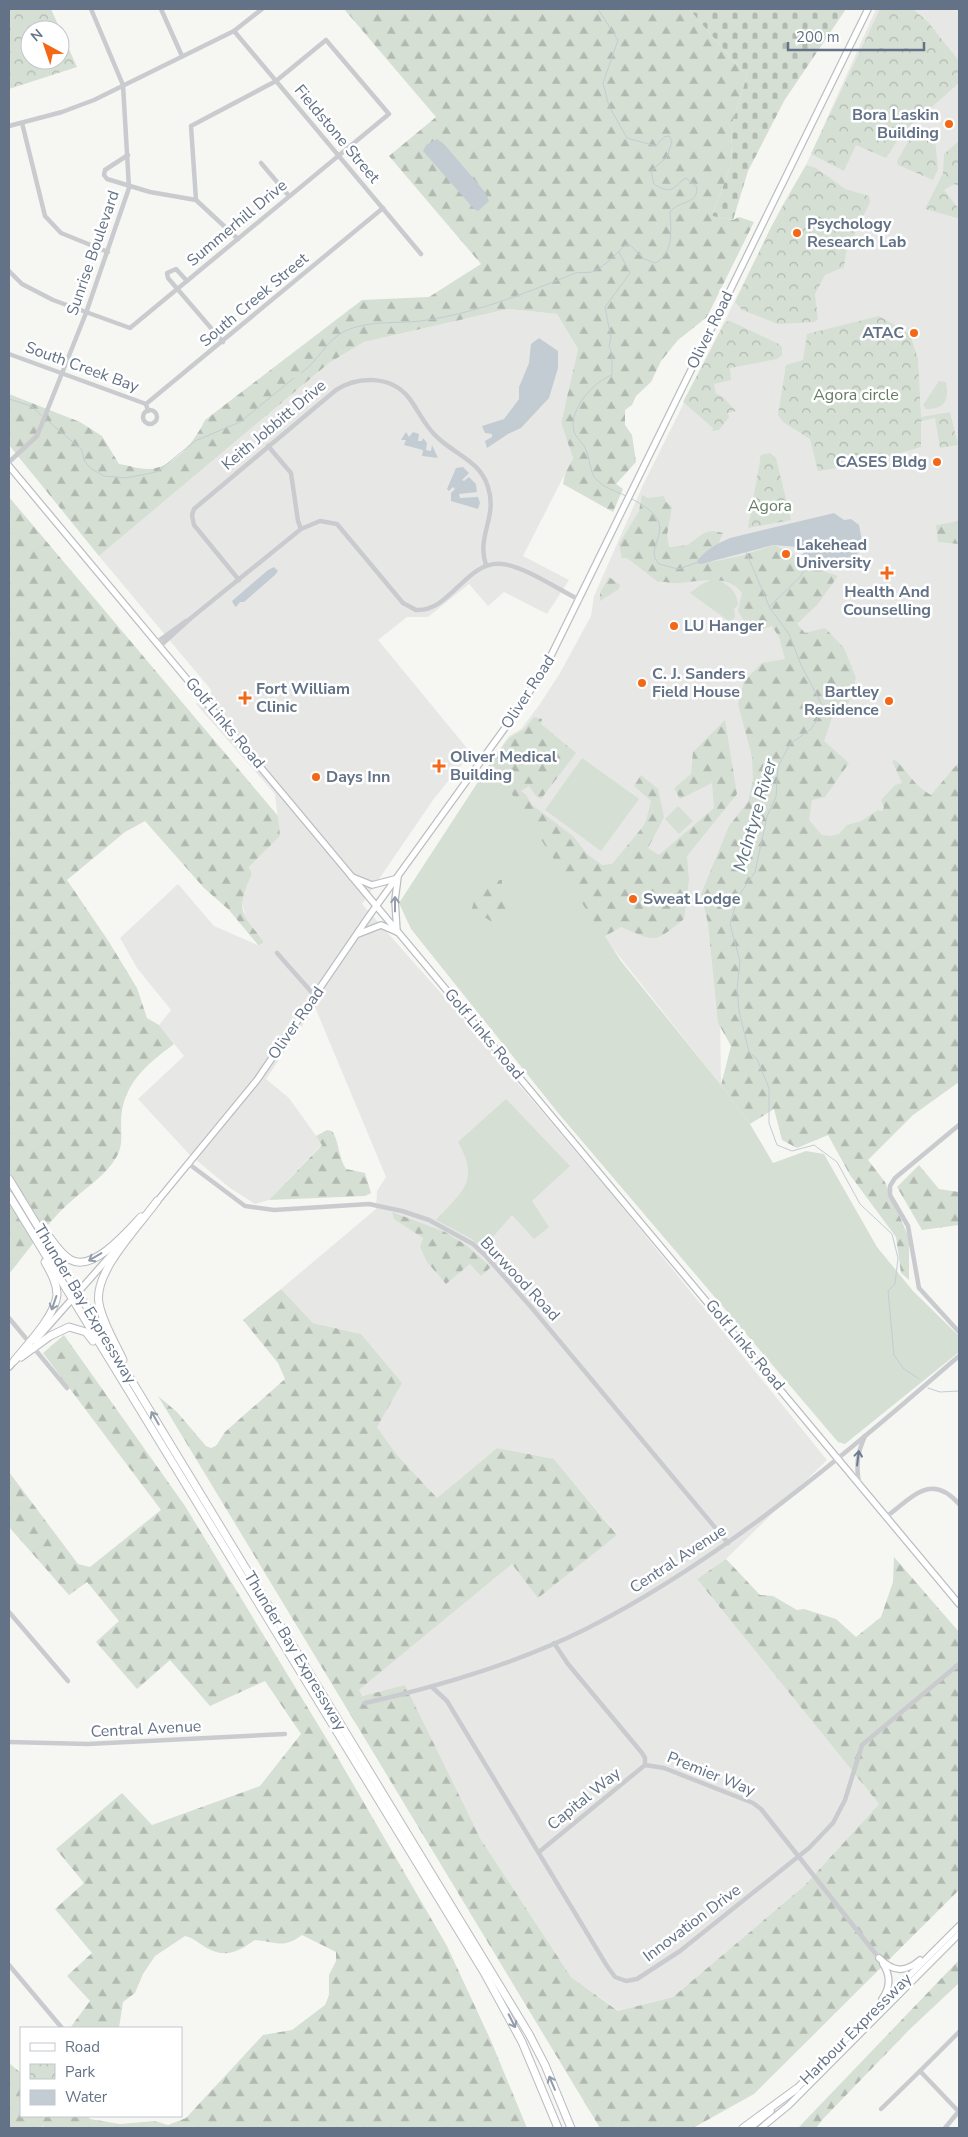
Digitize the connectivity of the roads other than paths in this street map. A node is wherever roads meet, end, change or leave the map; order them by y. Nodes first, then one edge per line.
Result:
1 (91, 9) edge
2 (161, 9) edge
3 (262, 9) edge
4 (868, 9) edge
5 (234, 31) junction
6 (182, 56) junction
7 (276, 81) junction
8 (123, 85) junction
9 (22, 123) junction
10 (9, 126) edge
11 (339, 154) junction
12 (128, 155) junction
13 (261, 163) dead end
14 (129, 188) junction
15 (289, 196) junction
16 (196, 200) junction
17 (383, 208) junction
18 (238, 239) junction
19 (108, 252) junction
20 (421, 254) dead end
21 (9, 271) edge
22 (187, 281) junction
23 (177, 289) junction
24 (86, 313) junction
25 (223, 342) junction
26 (9, 354) edge
27 (62, 372) junction
28 (146, 404) junction
29 (148, 411) dead end
30 (268, 446) junction
31 (9, 464) edge
32 (301, 529) junction
33 (486, 565) junction
34 (239, 580) junction
35 (580, 600) junction
36 (158, 644) junction
37 (350, 876) junction
38 (397, 878) junction
39 (376, 907) junction
40 (397, 932) junction
41 (357, 935) junction
42 (277, 954) dead end
43 (315, 996) junction
44 (959, 1125) edge
45 (188, 1164) junction
46 (9, 1179) edge
47 (9, 1195) edge
48 (157, 1201) junction
49 (23, 1203) junction
50 (18, 1211) junction
51 (78, 1293) junction
52 (72, 1299) junction
53 (9, 1318) edge
54 (959, 1332) edge
55 (31, 1346) junction
56 (959, 1356) edge
57 (12, 1364) edge
58 (66, 1388) dead end
59 (136, 1388) junction
60 (132, 1396) junction
61 (865, 1434) junction
62 (838, 1457) junction
63 (859, 1483) junction
64 (959, 1504) edge
65 (886, 1517) junction
66 (728, 1543) junction
67 (959, 1604) edge
68 (9, 1612) edge
69 (554, 1643) junction
70 (959, 1664) edge
71 (68, 1681) dead end
72 (432, 1687) junction
73 (365, 1703) dead end
74 (285, 1734) dead end
75 (9, 1742) edge
76 (645, 1765) junction
77 (539, 1852) junction
78 (800, 1856) junction
79 (959, 1926) edge
80 (959, 1934) edge
81 (944, 1941) junction
82 (880, 1958) junction
83 (9, 1966) edge
84 (862, 2023) junction
85 (61, 2027) edge
86 (959, 2032) edge
87 (533, 2067) junction
88 (920, 2071) junction
89 (796, 2089) junction
90 (881, 2109) dead end
91 (959, 2111) edge
92 (554, 2128) edge
93 (558, 2128) edge
94 (571, 2128) edge
95 (743, 2128) edge
96 (750, 2128) edge
97 (761, 2128) edge
98 (945, 2128) edge

1 - 8 street, Sunrise Boulevard
2 - 6 street
3 - 5 street
4 - 35 main road, Oliver Road
5 - 6 street
5 - 7 street, Fieldstone Street
6 - 8 street
7 - 11 street, Fieldstone Street
7 - 11 street, Summerhill Drive
7 - 16 street
8 - 9 street
8 - 12 street, Sunrise Boulevard
9 - 10 street
9 - 19 street
11 - 15 street, Summerhill Drive
11 - 17 street, Fieldstone Street
12 - 14 street, Sunrise Boulevard
12 - 14 street
13 - 15 street
14 - 16 street
14 - 19 street, Sunrise Boulevard
15 - 18 street, Summerhill Drive
16 - 18 street
17 - 20 street, Fieldstone Street
17 - 25 street, South Creek Street
18 - 22 street, Summerhill Drive
19 - 24 street, Sunrise Boulevard
21 - 24 street, Summerhill Drive
22 - 23 street, Summerhill Drive
22 - 23 street
23 - 24 street, Summerhill Drive
23 - 25 street
24 - 27 street, Sunrise Boulevard
25 - 28 street, South Creek Street
26 - 27 street, South Creek Bay
27 - 28 street, South Creek Bay
27 - 31 street, Sunrise Boulevard
28 - 29 street
30 - 32 street
30 - 33 street, Keith Jobbitt Drive
30 - 34 street, Keith Jobbitt Drive
31 - 36 main road, Golf Links Road
32 - 33 street
32 - 34 street
33 - 35 street
34 - 36 street
35 - 38 main road, Oliver Road
36 - 37 main road, Golf Links Road
37 - 38 main road
37 - 39 main road, Golf Links Road
38 - 39 main road, Oliver Road
40 -> 38 main road
39 - 40 main road, Golf Links Road
39 - 41 main road, Oliver Road
40 - 41 main road
40 - 62 main road, Golf Links Road
41 - 43 main road, Oliver Road
42 - 43 street
43 - 45 main road, Oliver Road
44 - 54 street
45 - 48 main road, Oliver Road
45 - 66 street, Burwood Road
46 - 49 highway, Thunder Bay Expressway
47 - 50 highway, Thunder Bay Expressway
48 -> 49 highway
48 - 51 main road, Oliver Road
48 - 59 highway
49 - 51 highway, Thunder Bay Expressway
50 - 52 highway, Thunder Bay Expressway
50 -> 55 highway
51 - 52 main road, Oliver Road
51 - 59 highway, Thunder Bay Expressway
52 - 55 main road, Oliver Road
52 - 60 highway, Thunder Bay Expressway
53 - 55 street
55 - 57 highway
55 - 58 street
55 - 60 highway
56 - 61 street, Central Avenue
94 -> 59 highway, Thunder Bay Expressway
60 -> 87 highway, Thunder Bay Expressway
61 - 62 street, Central Avenue
63 -> 61 street
62 - 63 main road, Golf Links Road
62 - 66 street, Central Avenue
63 - 65 main road, Golf Links Road
64 - 65 street
65 - 67 main road, Golf Links Road
66 - 69 street, Central Avenue
68 - 71 street
69 - 72 street, Central Avenue
69 - 76 street, Premier Way
70 - 78 street, Innovation Drive
72 - 73 street, Central Avenue
72 - 77 street, Innovation Drive
74 - 75 street, Central Avenue
76 - 77 street, Capital Way
76 - 78 street, Premier Way
77 - 78 street, Innovation Drive
78 - 82 street, Premier Way
79 - 81 main road, Harbour Expressway
80 - 97 main road, Harbour Expressway
81 - 82 main road
81 - 84 main road, Harbour Expressway
82 - 84 main road
83 - 85 street
84 - 89 main road, Harbour Expressway
86 - 88 street
87 - 92 highway
87 - 93 highway, Thunder Bay Expressway
88 - 90 street
88 - 91 street
89 - 95 highway
89 - 96 main road, Harbour Expressway
91 - 98 street

